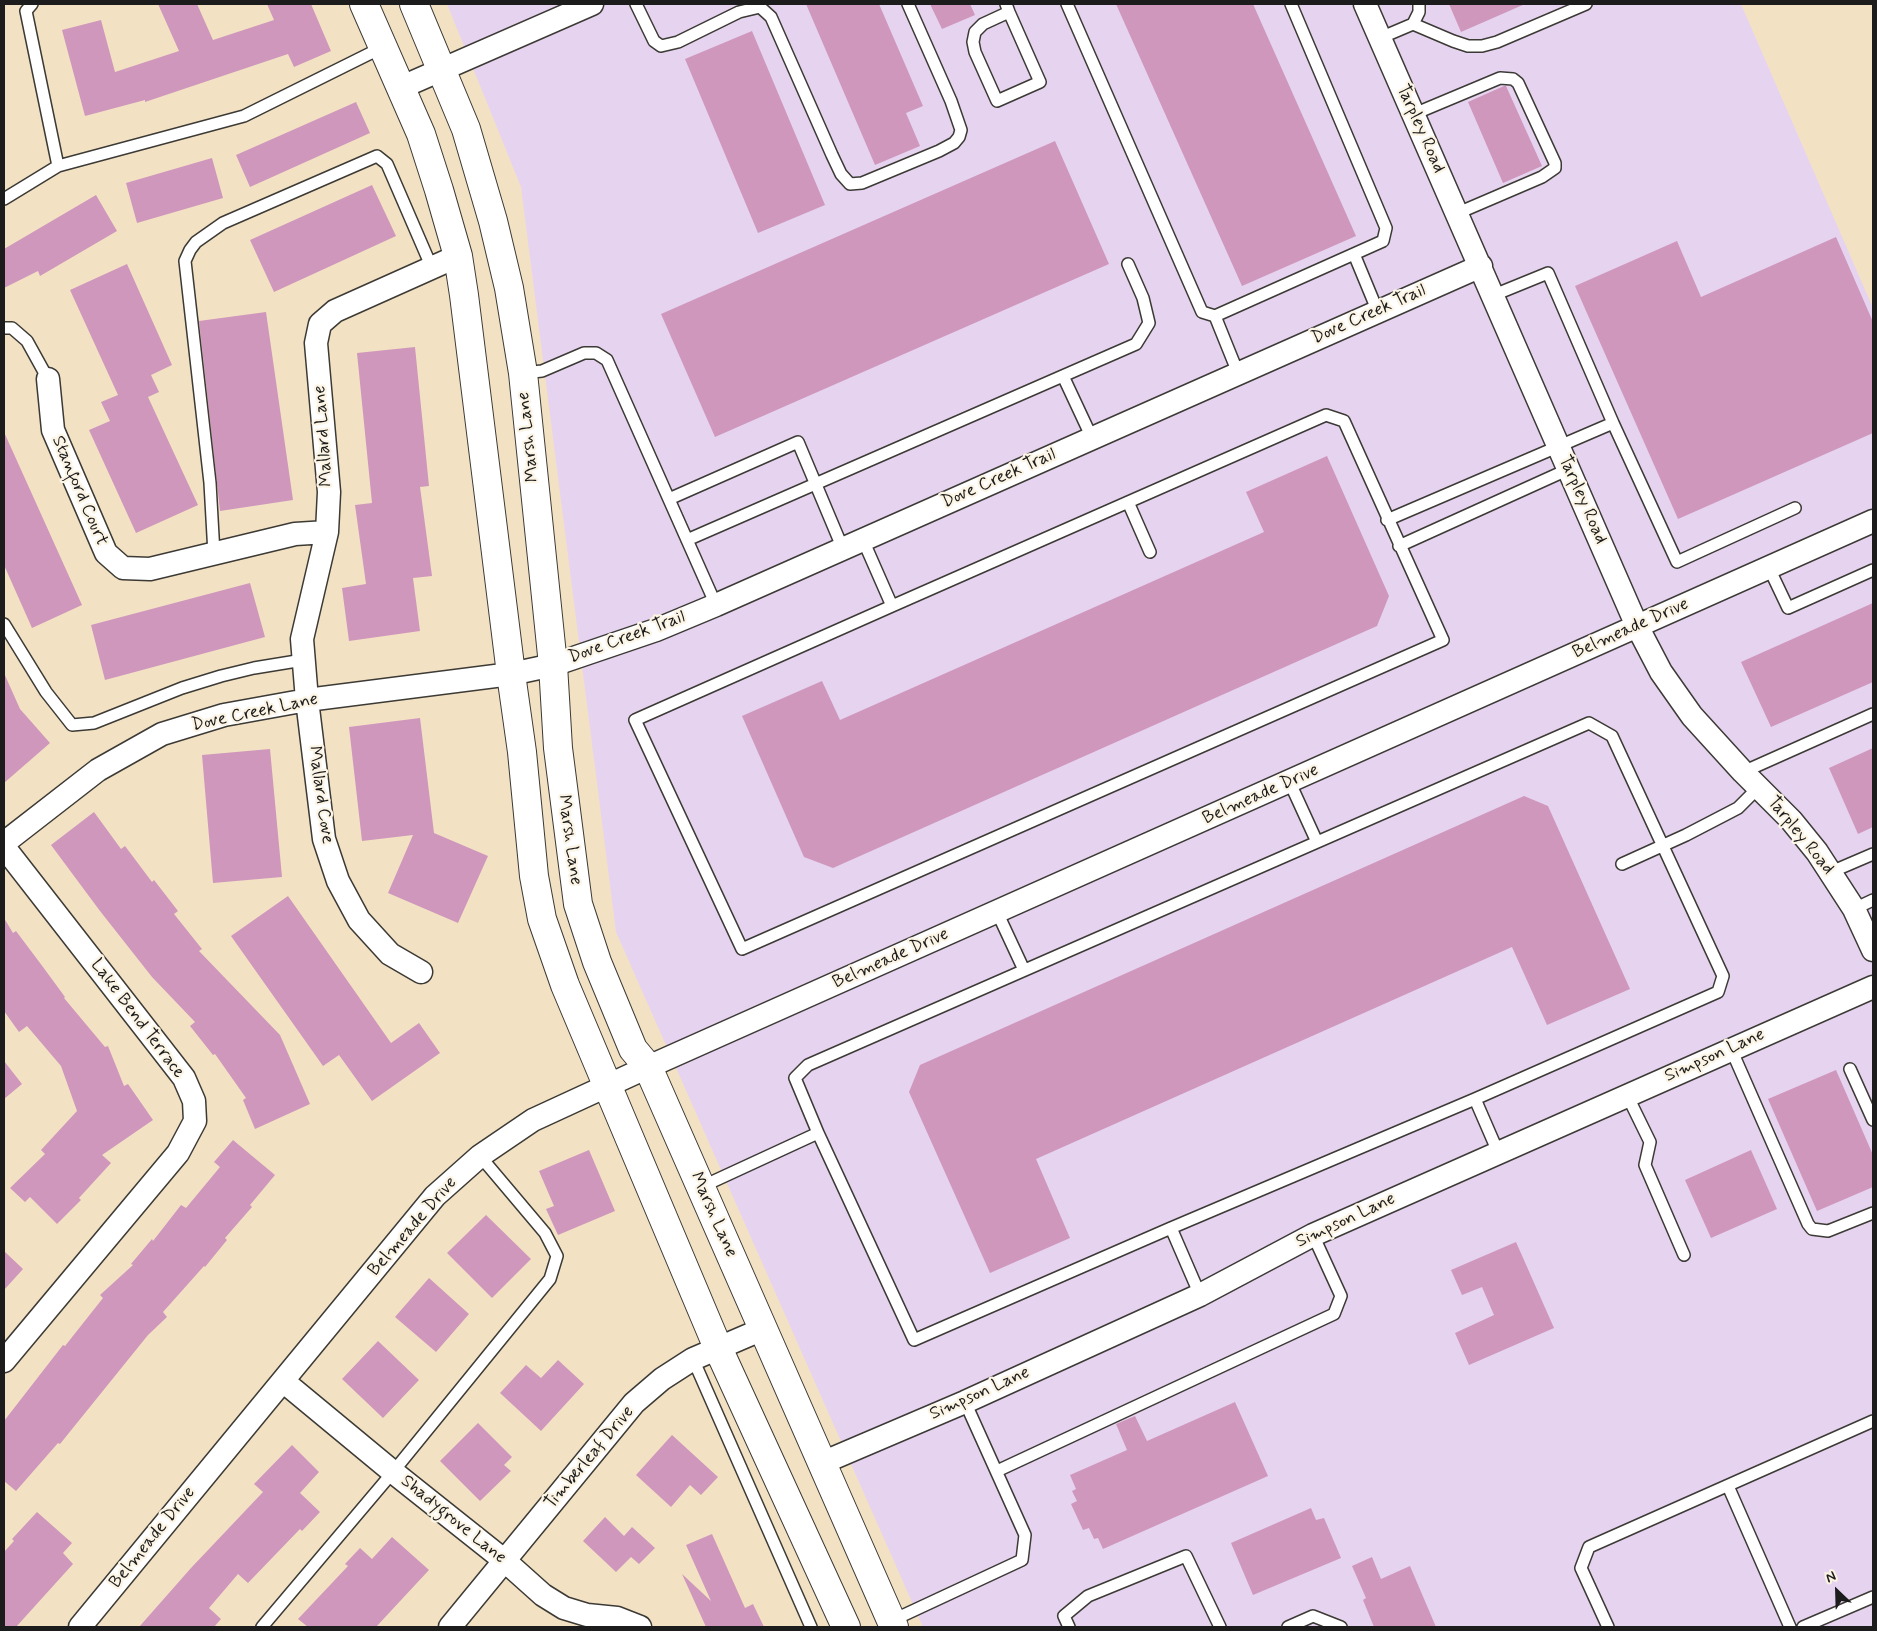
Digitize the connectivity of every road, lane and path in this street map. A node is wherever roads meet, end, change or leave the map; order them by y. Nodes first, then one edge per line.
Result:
1 (32, 4) edge
2 (364, 4) edge
3 (414, 4) edge
4 (592, 4) edge
5 (636, 4) edge
6 (908, 4) edge
7 (1067, 4) edge
8 (1291, 4) edge
9 (1365, 4) edge
10 (1419, 4) edge
11 (1586, 4) edge
12 (762, 6) edge
13 (1008, 8) edge
14 (1413, 24) junction
15 (1380, 38) junction
16 (384, 47) junction
17 (442, 70) junction
18 (402, 88) junction
19 (1414, 114) junction
20 (58, 166) junction
21 (4, 199) edge
22 (1458, 213) junction
23 (1354, 254) junction
24 (458, 256) junction
25 (1128, 264) dead end
26 (1481, 266) junction
27 (432, 268) junction
28 (1494, 296) junction
29 (1378, 312) junction
30 (1215, 316) junction
31 (4, 328) edge
32 (523, 373) junction
33 (1238, 373) junction
34 (1063, 376) junction
35 (48, 379) joint
36 (1612, 423) junction
37 (1092, 438) junction
38 (1558, 445) junction
39 (1569, 469) junction
40 (815, 484) junction
41 (669, 499) junction
42 (1128, 502) junction
43 (1795, 508) dead end
44 (1388, 520) junction
45 (1873, 521) edge
46 (327, 532) junction
47 (687, 540) junction
48 (853, 544) junction
49 (1399, 546) junction
50 (1150, 552) dead end
51 (214, 554) junction
52 (1770, 568) junction
53 (1873, 570) edge
54 (716, 605) junction
55 (892, 606) junction
56 (4, 624) edge
57 (1637, 626) junction
58 (304, 660) junction
59 (553, 665) junction
60 (510, 674) junction
61 (307, 700) junction
62 (1873, 714) edge
63 (1743, 772) junction
64 (1290, 783) junction
65 (1760, 787) junction
66 (1316, 842) junction
67 (4, 843) edge
68 (1663, 846) junction
69 (4, 847) edge
70 (1873, 854) edge
71 (1622, 864) dead end
72 (1831, 872) junction
73 (1864, 905) edge
74 (996, 912) junction
75 (1873, 950) edge
76 (1024, 970) junction
77 (421, 972) dead end
78 (1873, 987) edge
79 (1731, 1049) junction
80 (648, 1067) junction
81 (1850, 1069) dead end
82 (609, 1085) junction
83 (1627, 1095) junction
84 (1475, 1099) junction
85 (1873, 1120) edge
86 (818, 1133) junction
87 (1498, 1152) junction
88 (480, 1156) junction
89 (701, 1187) junction
90 (1873, 1213) edge
91 (1171, 1228) junction
92 (1313, 1235) junction
93 (1684, 1255) dead end
94 (1200, 1295) junction
95 (763, 1329) junction
96 (718, 1348) junction
97 (693, 1359) junction
98 (4, 1361) edge
99 (283, 1381) junction
100 (965, 1402) junction
101 (1873, 1422) edge
102 (822, 1463) junction
103 (997, 1471) junction
104 (392, 1472) junction
105 (1728, 1486) junction
106 (505, 1561) junction
107 (1873, 1597) edge
108 (892, 1624) edge
109 (80, 1627) edge
110 (262, 1627) edge
111 (450, 1627) edge
112 (640, 1627) edge
113 (811, 1627) edge
114 (846, 1627) edge
115 (1069, 1627) edge
116 (1220, 1627) edge
117 (1288, 1627) edge
118 (1341, 1627) edge
119 (1608, 1627) edge
120 (1790, 1627) edge
121 (1803, 1627) edge

1 - 20 lane
2 - 16 main road, Marsh Lane
3 - 17 main road, Marsh Lane
4 - 17 street
5 - 12 lane
6 - 12 lane
7 - 30 lane
8 - 23 lane
9 - 15 street, Tarpley Road
10 - 14 lane
11 - 14 lane
13 - 13 lane
14 - 15 lane
15 - 19 street, Tarpley Road
16 - 18 main road, Marsh Lane
16 - 20 lane
17 - 18 street
17 - 32 main road, Marsh Lane
18 - 24 main road, Marsh Lane
19 - 22 street, Tarpley Road
19 - 22 lane
20 - 21 lane
22 - 26 street, Tarpley Road
23 - 29 lane
23 - 30 lane
24 - 27 street, Mallard Lane
24 - 60 main road, Marsh Lane
25 - 34 lane
26 - 28 street, Tarpley Road
26 - 29 street, Dove Creek Trail
27 - 46 street, Mallard Lane
27 - 51 lane
28 - 36 lane
28 - 38 street, Tarpley Road
29 - 33 street, Dove Creek Trail
30 - 33 lane
31 - 35 lane
32 - 41 lane
32 - 59 main road, Marsh Lane
33 - 37 street, Dove Creek Trail
34 - 37 lane
34 - 40 lane
35 - 51 street, Stanford Court
36 - 38 lane
36 - 43 lane
37 - 48 street, Dove Creek Trail
38 - 39 street, Tarpley Road
38 - 44 lane
39 - 49 lane
39 - 57 street, Tarpley Road
40 - 41 lane
40 - 47 lane
40 - 48 lane
41 - 47 lane
42 - 44 lane
42 - 50 lane
42 - 55 lane
44 - 49 lane
45 - 52 street, Belmeade Drive
46 - 51 street, Stanford Court
46 - 58 street, Mallard Lane
47 - 54 lane
48 - 54 street, Dove Creek Trail
48 - 55 lane
49 - 55 lane
52 - 53 lane
52 - 57 street, Belmeade Drive
54 - 59 street, Dove Creek Trail
56 - 58 lane
57 - 63 street, Tarpley Road
57 - 64 street, Belmeade Drive
58 - 61 street, Mallard Lane
59 - 60 street, Dove Creek Trail
59 - 80 main road, Marsh Lane
60 - 61 street, Dove Creek Lane
60 - 82 main road, Marsh Lane
61 - 67 street, Dove Creek Lane
61 - 77 street, Mallard Cove
62 - 63 lane
63 - 65 street, Tarpley Road
64 - 66 lane
64 - 74 street, Belmeade Drive
65 - 68 lane
65 - 72 street, Tarpley Road
66 - 68 lane
66 - 76 lane
68 - 71 lane
68 - 84 lane
69 - 98 street, Lake Bend Terrace
70 - 72 lane
72 - 73 street, Tarpley Road
73 - 75 street, Tarpley Road
74 - 76 lane
74 - 80 street, Belmeade Drive
76 - 86 lane
78 - 79 street, Simpson Lane
79 - 83 street, Simpson Lane
79 - 90 lane
80 - 82 street, Belmeade Drive
80 - 89 main road, Marsh Lane
81 - 85 lane
82 - 88 street, Belmeade Drive
82 - 96 main road, Marsh Lane
83 - 87 street, Simpson Lane
83 - 93 lane
84 - 87 lane
84 - 91 lane
86 - 89 lane
86 - 91 lane
87 - 92 street, Simpson Lane
88 - 99 street, Belmeade Drive
88 - 104 lane
89 - 95 main road, Marsh Lane
91 - 94 lane
92 - 94 street, Simpson Lane
92 - 103 lane
94 - 100 street, Simpson Lane
95 - 96 street, Timberleaf Drive
95 - 102 main road, Marsh Lane
96 - 97 street, Timberleaf Drive
96 - 114 main road, Marsh Lane
97 - 106 street, Timberleaf Drive
97 - 113 lane
99 - 104 street, Shadygrove Lane
99 - 109 street, Belmeade Drive
100 - 102 street, Simpson Lane
100 - 103 lane
101 - 105 lane
102 - 108 main road, Marsh Lane
103 - 108 lane
104 - 106 street, Shadygrove Lane
104 - 110 lane
105 - 119 lane
105 - 120 lane
106 - 111 street, Timberleaf Drive
106 - 112 street, Shadygrove Lane
107 - 121 lane
115 - 116 lane
117 - 118 lane

